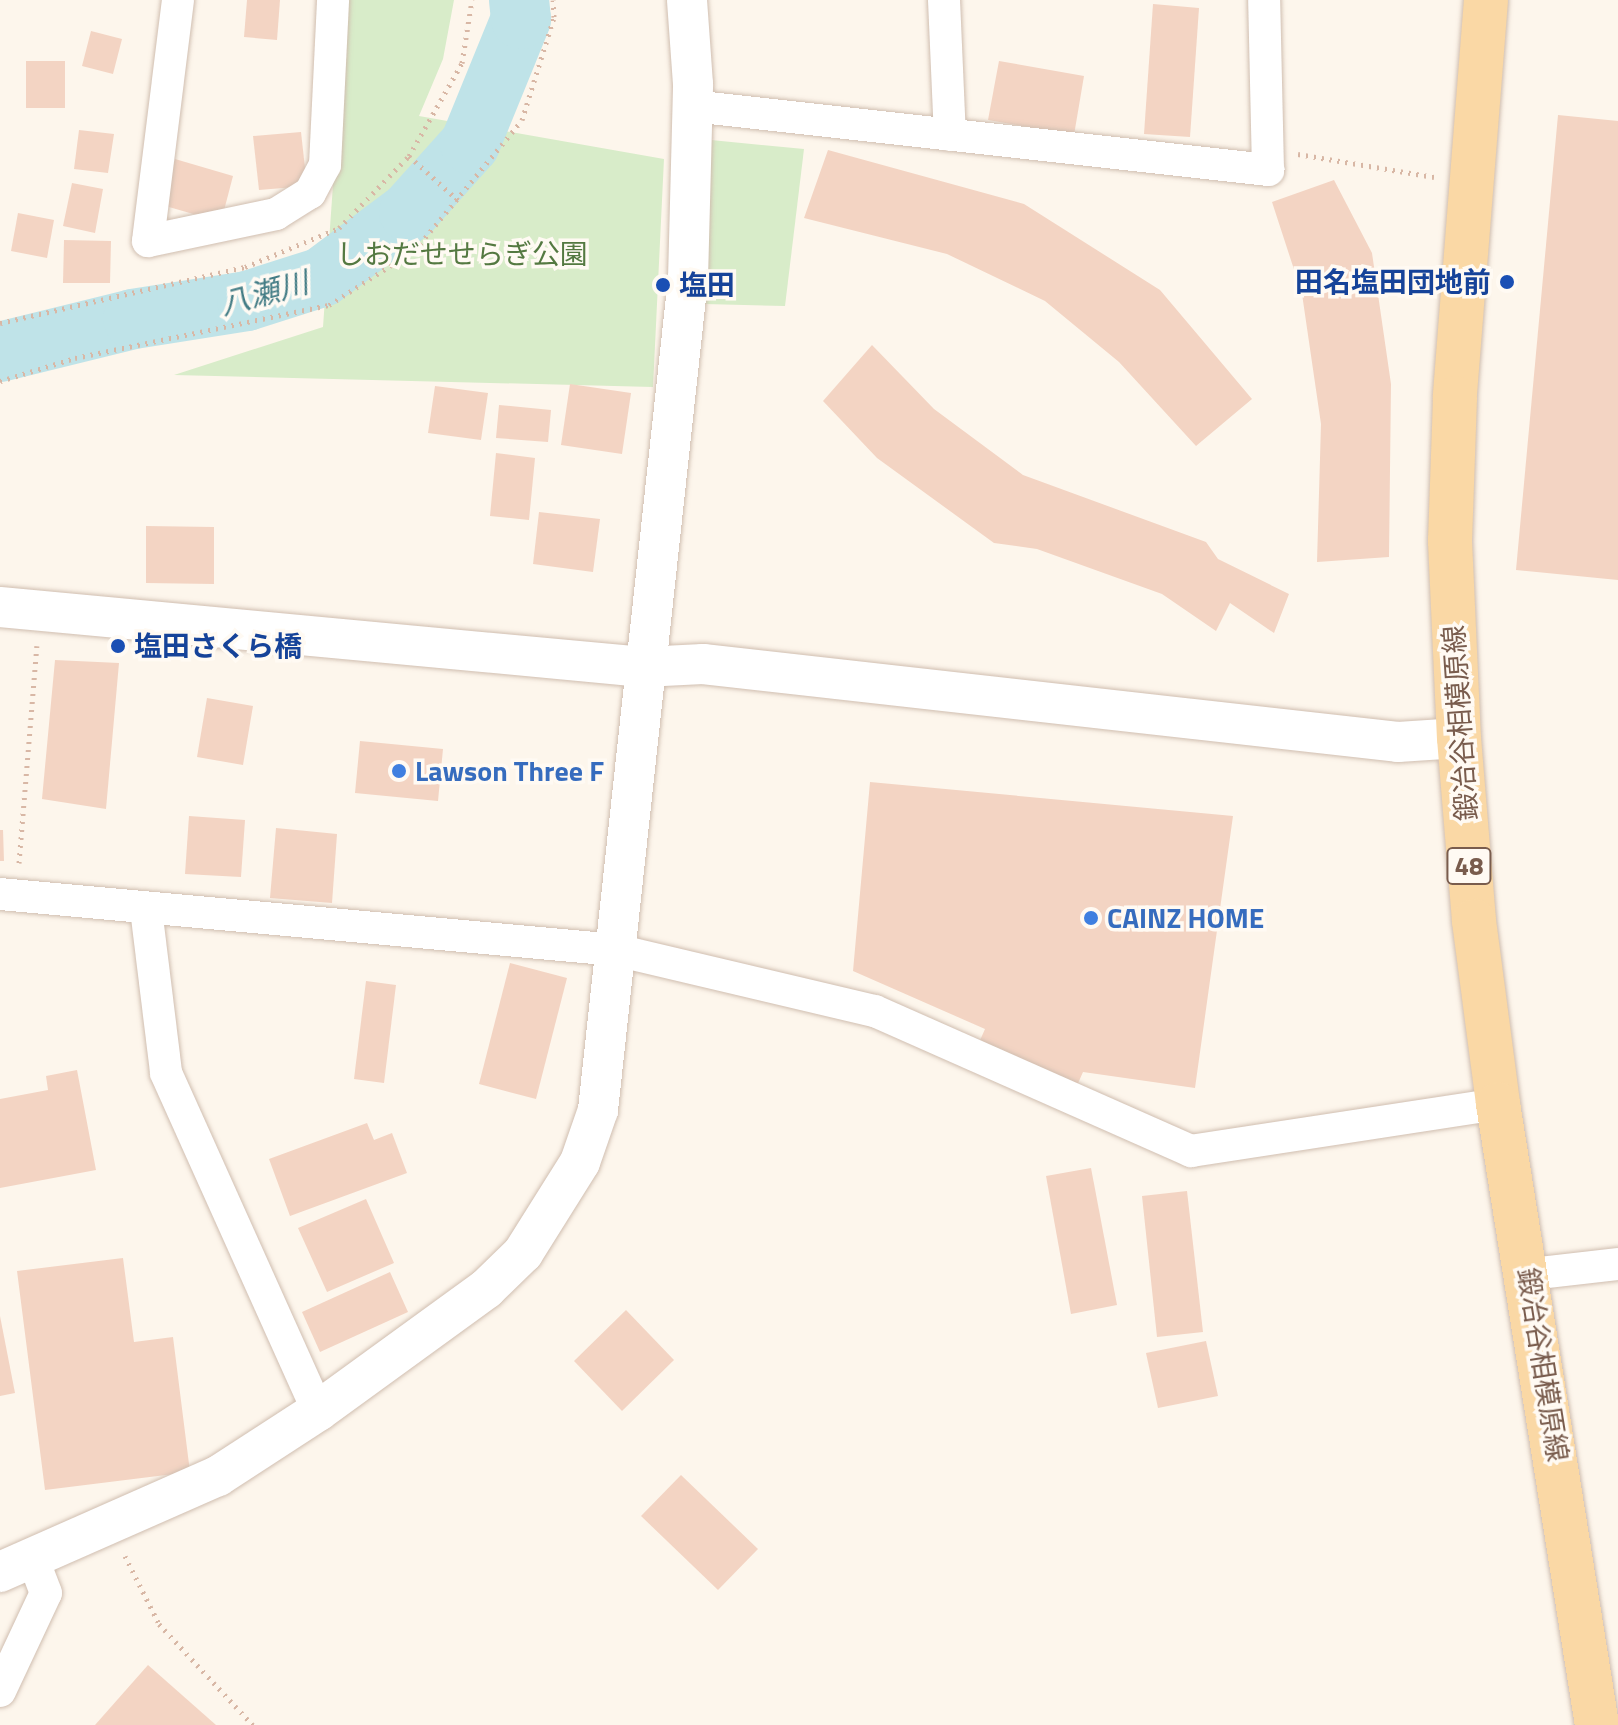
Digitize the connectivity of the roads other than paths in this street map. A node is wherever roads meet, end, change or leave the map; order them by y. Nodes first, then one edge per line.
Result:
1 (178, 0) edge
2 (333, 0) edge
3 (687, 0) edge
4 (944, 0) edge
5 (1264, 0) edge
6 (1486, 0) edge
7 (692, 106) junction
8 (950, 135) junction
9 (0, 607) edge
10 (643, 667) junction
11 (1459, 738) junction
12 (8, 895) edge
13 (146, 909) junction
14 (616, 950) junction
15 (1498, 1104) junction
16 (1618, 1264) edge
17 (1530, 1274) junction
18 (318, 1411) junction
19 (16, 1566) edge
20 (0, 1691) edge
21 (1597, 1725) edge

1 - 2 street
3 - 7 street
4 - 8 street
5 - 8 street
6 - 11 main road, 鍛冶谷相模原線 / 48
7 - 8 street
7 - 10 street
9 - 10 street
10 - 11 street
10 - 14 street
11 - 15 main road, 鍛冶谷相模原線 / 48
12 - 13 street
13 - 14 street
13 - 18 street
14 - 15 street
14 - 18 street
15 - 17 main road, 鍛冶谷相模原線 / 48
16 - 17 street
17 - 21 main road, 鍛冶谷相模原線 / 48
18 - 19 street
19 - 20 street

